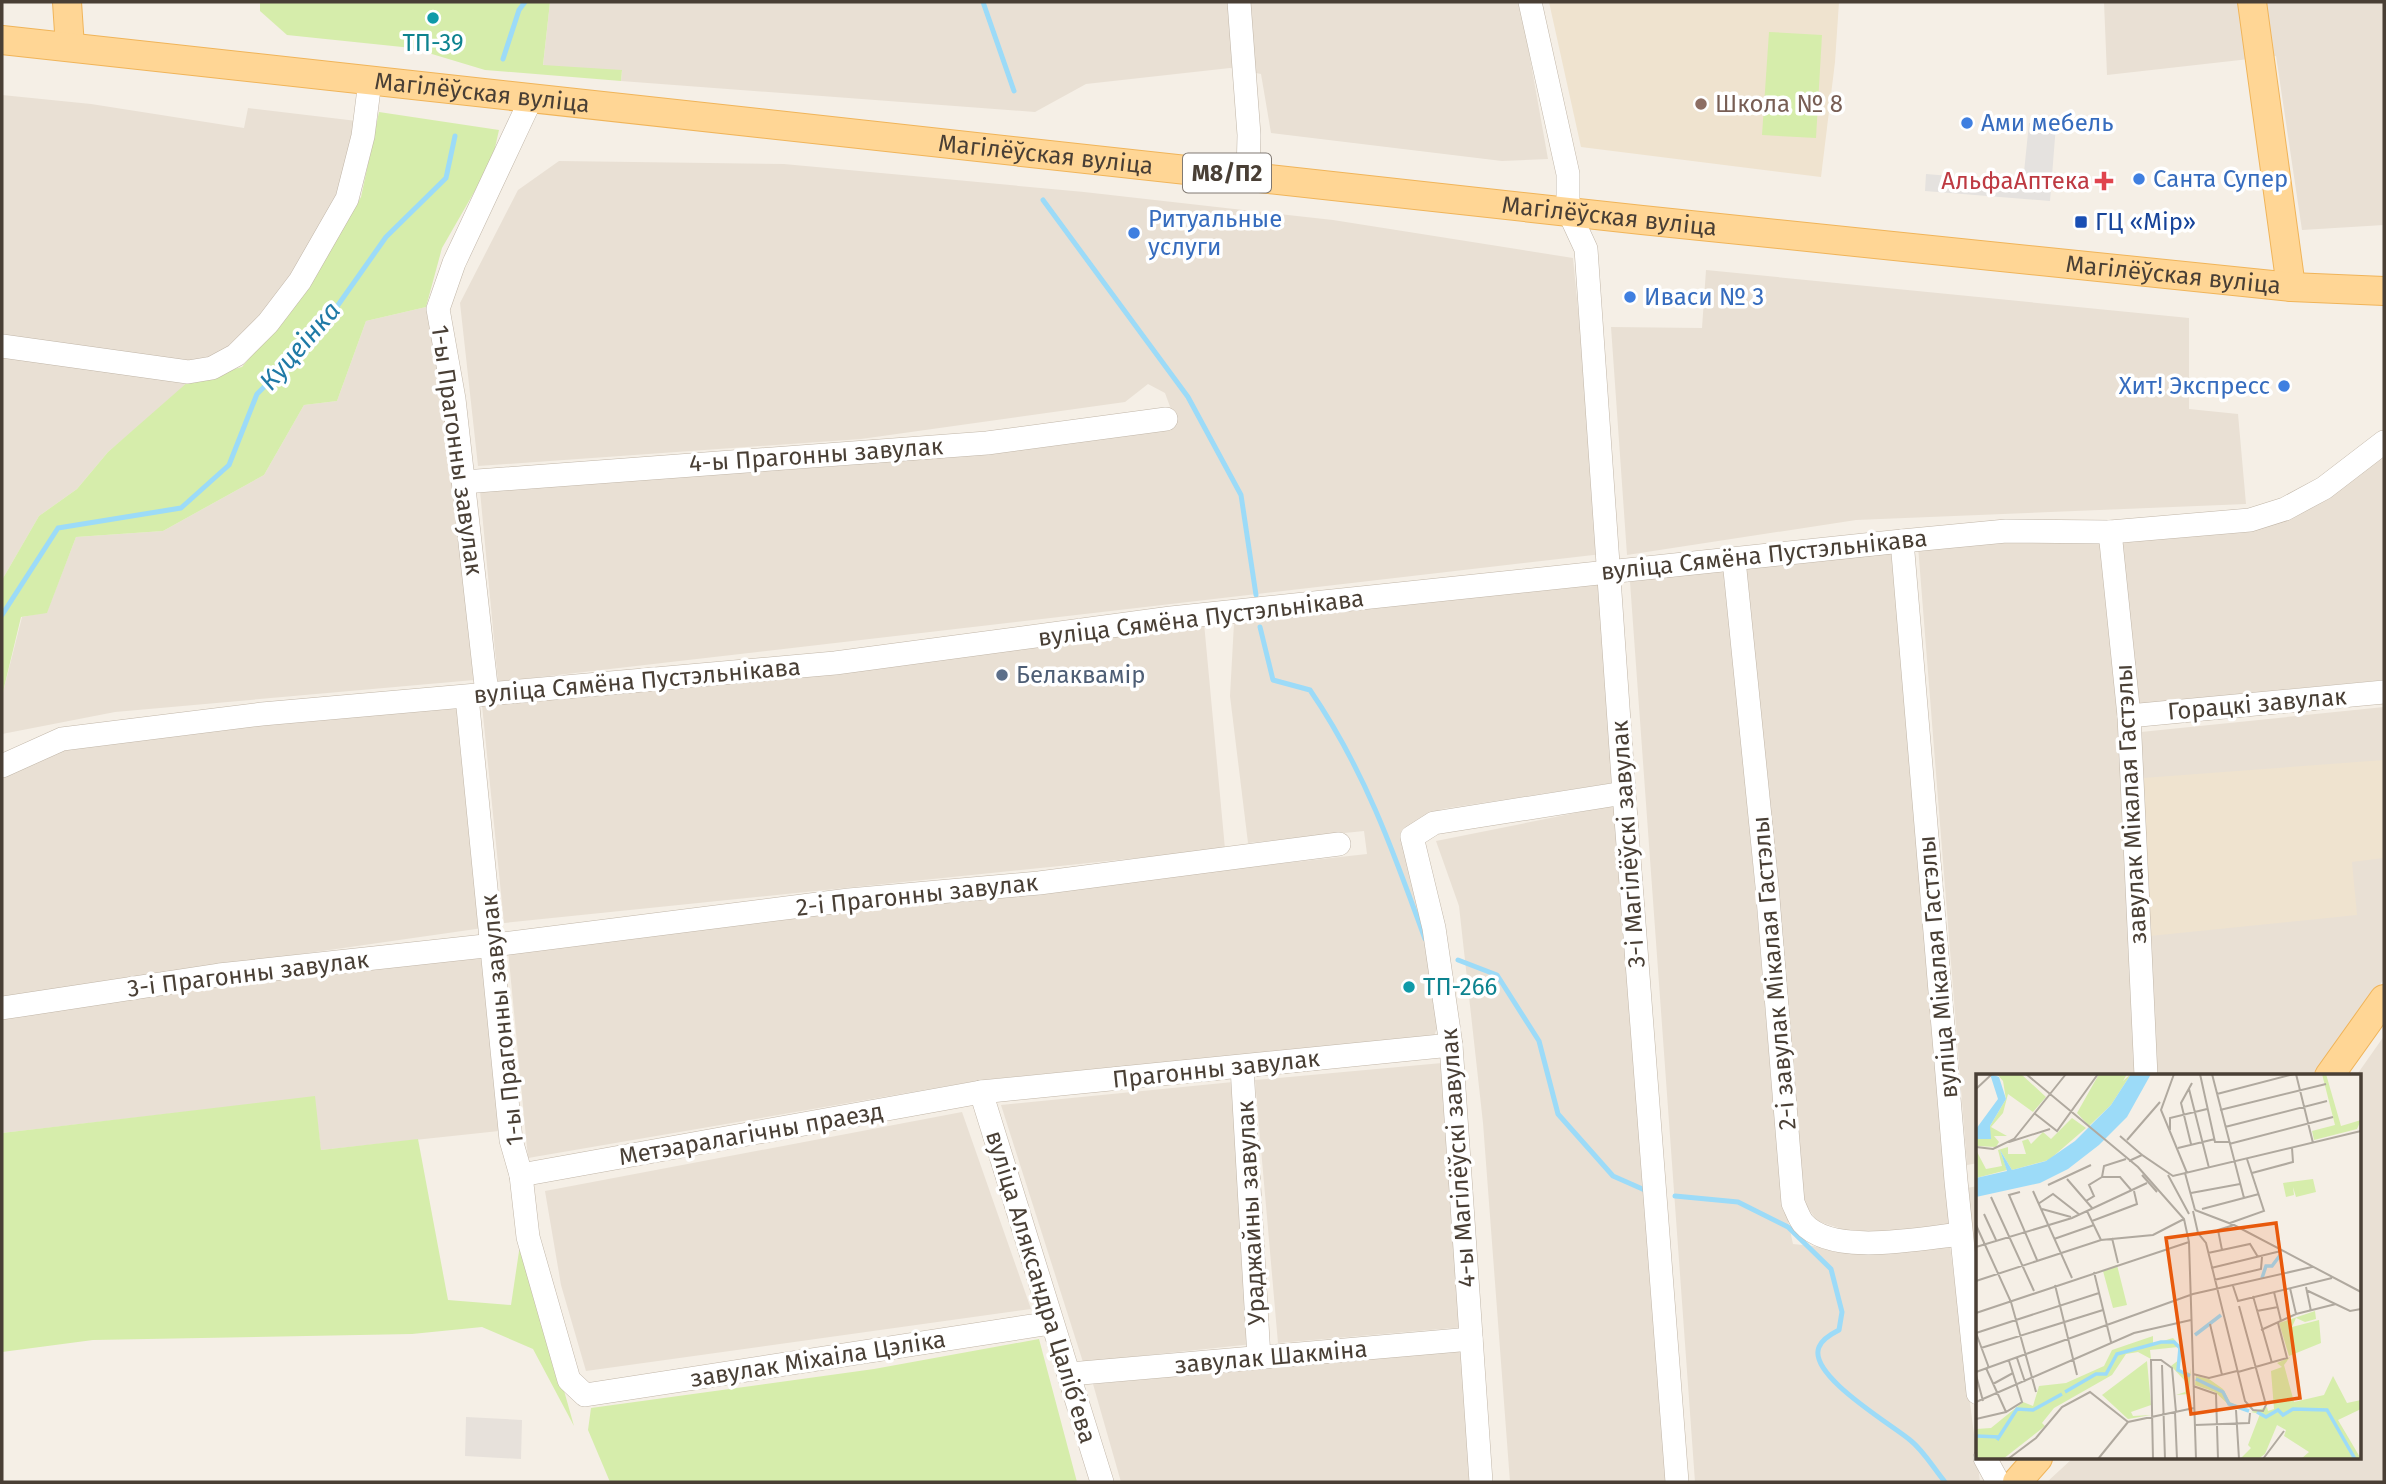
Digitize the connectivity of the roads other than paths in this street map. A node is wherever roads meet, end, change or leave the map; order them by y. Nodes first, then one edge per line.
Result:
1 (67, 2) edge
2 (1239, 2) edge
3 (1530, 2) edge
4 (2252, 2) edge
5 (2, 40) edge
6 (71, 47) junction
7 (370, 81) junction
8 (531, 99) junction
9 (1248, 175) junction
10 (1568, 210) junction
11 (2291, 287) junction
12 (2384, 291) edge
13 (2, 346) edge
14 (1166, 419) dead end
15 (2384, 442) edge
16 (464, 482) junction
17 (2110, 532) junction
18 (1902, 541) junction
19 (1734, 560) junction
20 (1609, 570) junction
21 (2384, 692) edge
22 (477, 696) junction
23 (2129, 716) junction
24 (2, 766) edge
25 (1623, 793) junction
26 (1339, 844) dead end
27 (494, 945) junction
28 (2384, 999) edge
29 (2, 1007) edge
30 (1451, 1045) junction
31 (1242, 1067) junction
32 (2146, 1074) edge
33 (2330, 1074) edge
34 (981, 1092) junction
35 (521, 1175) junction
36 (1967, 1180) edge
37 (1961, 1234) junction
38 (1051, 1323) junction
39 (1471, 1339) junction
40 (1259, 1358) junction
41 (1070, 1374) junction
42 (1976, 1374) edge
43 (584, 1395) joint
44 (1986, 1460) edge
45 (2036, 1460) edge
46 (1102, 1482) edge
47 (1481, 1482) edge
48 (1677, 1482) edge
49 (1998, 1482) edge
50 (2017, 1482) edge

1 - 6 main road
2 - 9 street
3 - 10 street
4 - 11 main road
5 - 6 main road, Магілёўская вуліца / М8/П2
6 - 7 main road, Магілёўская вуліца / М8/П2
7 - 8 main road, Магілёўская вуліца / М8/П2
7 - 13 street
8 - 9 main road, Магілёўская вуліца / М8/П2
8 - 16 street, 1-ы Прагонны завулак
9 - 10 main road, Магілёўская вуліца / М8/П2
10 - 11 main road, Магілёўская вуліца / М8/П2
10 - 20 street, 3-і Магілёўскі завулак
11 - 12 main road, Магілёўская вуліца / М8/П2
14 - 16 street, 4-ы Прагонны завулак
15 - 17 street, вуліца Сямёна Пустэльнікава
16 - 22 street, 1-ы Прагонны завулак
17 - 18 street, вуліца Сямёна Пустэльнікава
17 - 23 street, завулак Мікалая Гастэлы
18 - 19 street, вуліца Сямёна Пустэльнікава
18 - 36 street, вуліца Мікалая Гастэлы
19 - 20 street, вуліца Сямёна Пустэльнікава
19 - 37 street, 2-і завулак Мікалая Гастэлы
20 - 22 street, вуліца Сямёна Пустэльнікава
20 - 25 street, 3-і Магілёўскі завулак
21 - 23 street, Горацкі завулак
22 - 24 street, вуліца Сямёна Пустэльнікава
22 - 27 street, 1-ы Прагонны завулак
23 - 32 street, завулак Мікалая Гастэлы
25 - 30 street, 4-ы Магілёўскі завулак
25 - 48 street, 3-і Магілёўскі завулак
26 - 27 street, 2-і Прагонны завулак
27 - 29 street, 3-і Прагонны завулак
27 - 35 street, 1-ы Прагонны завулак
28 - 33 main road
30 - 31 street, Прагонны завулак
30 - 39 street, 4-ы Магілёўскі завулак
31 - 34 street, Прагонны завулак
31 - 40 street, Ураджайны завулак
34 - 35 street, Метэаралагічны праезд
34 - 38 street, вуліца Аляксандра Цалібʼева
35 - 43 street, 1-ы Прагонны завулак
36 - 37 street, вуліца Мікалая Гастэлы
37 - 42 street, вуліца Мікалая Гастэлы
38 - 41 street, вуліца Аляксандра Цалібʼева
38 - 43 street, завулак Міхаіла Цэліка
39 - 40 street, завулак Шакміна
39 - 47 street, 4-ы Магілёўскі завулак
40 - 41 street, завулак Шакміна
41 - 46 street, вуліца Аляксандра Цалібʼева
44 - 49 street
45 - 50 main road

